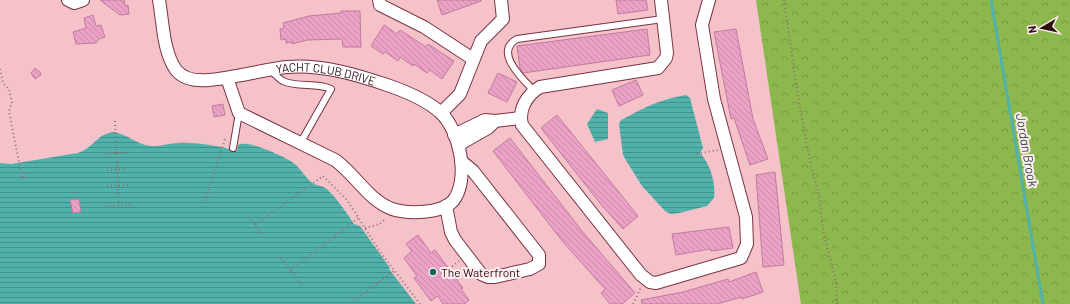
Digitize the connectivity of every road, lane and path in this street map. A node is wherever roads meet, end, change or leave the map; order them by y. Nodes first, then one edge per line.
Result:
1 (68, 0) edge
2 (83, 0) edge
3 (159, 0) edge
4 (379, 0) edge
5 (500, 0) edge
6 (661, 0) edge
7 (709, 0) edge
8 (784, 0) edge
9 (663, 19) junction
10 (473, 59) junction
11 (0, 69) edge
12 (270, 70) junction
13 (227, 78) junction
14 (534, 91) junction
15 (239, 113) junction
16 (441, 113) junction
17 (520, 118) junction
18 (115, 120) dead end
19 (456, 140) junction
20 (300, 142) junction
21 (222, 147) dead end
22 (233, 148) dead end
23 (714, 151) dead end
24 (106, 154) dead end
25 (128, 154) dead end
26 (697, 154) dead end
27 (462, 161) junction
28 (126, 169) dead end
29 (107, 170) dead end
30 (24, 173) dead end
31 (128, 185) dead end
32 (107, 186) dead end
33 (205, 201) dead end
34 (132, 205) dead end
35 (105, 206) dead end
36 (118, 206) junction
37 (446, 206) junction
38 (393, 209) junction
39 (249, 216) dead end
40 (358, 218) junction
41 (255, 225) junction
42 (365, 228) junction
43 (262, 234) dead end
44 (281, 258) dead end
45 (290, 270) junction
46 (394, 271) junction
47 (645, 279) junction
48 (302, 286) dead end
49 (351, 303) edge
50 (420, 304) edge
51 (633, 304) edge
52 (837, 304) edge

1 - 2 street
3 - 13 street, YACHT CLUB DRIVE
4 - 10 street
5 - 10 street
6 - 9 street
7 - 47 street
8 - 52 path
9 - 14 street
9 - 14 lane
10 - 16 street
11 - 30 path
12 - 13 street, YACHT CLUB DRIVE
12 - 16 street, YACHT CLUB DRIVE
12 - 20 lane
13 - 15 street
14 - 17 street
15 - 20 street
15 - 22 lane
16 - 19 street, YACHT CLUB DRIVE
17 - 19 street
17 - 47 street
18 - 36 path
19 - 27 street, YACHT CLUB DRIVE
20 - 38 street
21 - 33 path
23 - 26 path
24 - 25 path
27 - 37 street, YACHT CLUB DRIVE
27 - 37 street
28 - 29 path
31 - 32 path
34 - 36 path
35 - 36 path
37 - 38 street
38 - 42 path
39 - 41 path
40 - 41 path
40 - 42 path
40 - 45 path
41 - 43 path
42 - 46 path
44 - 45 path
45 - 48 path
46 - 49 path
46 - 50 path
47 - 51 path

